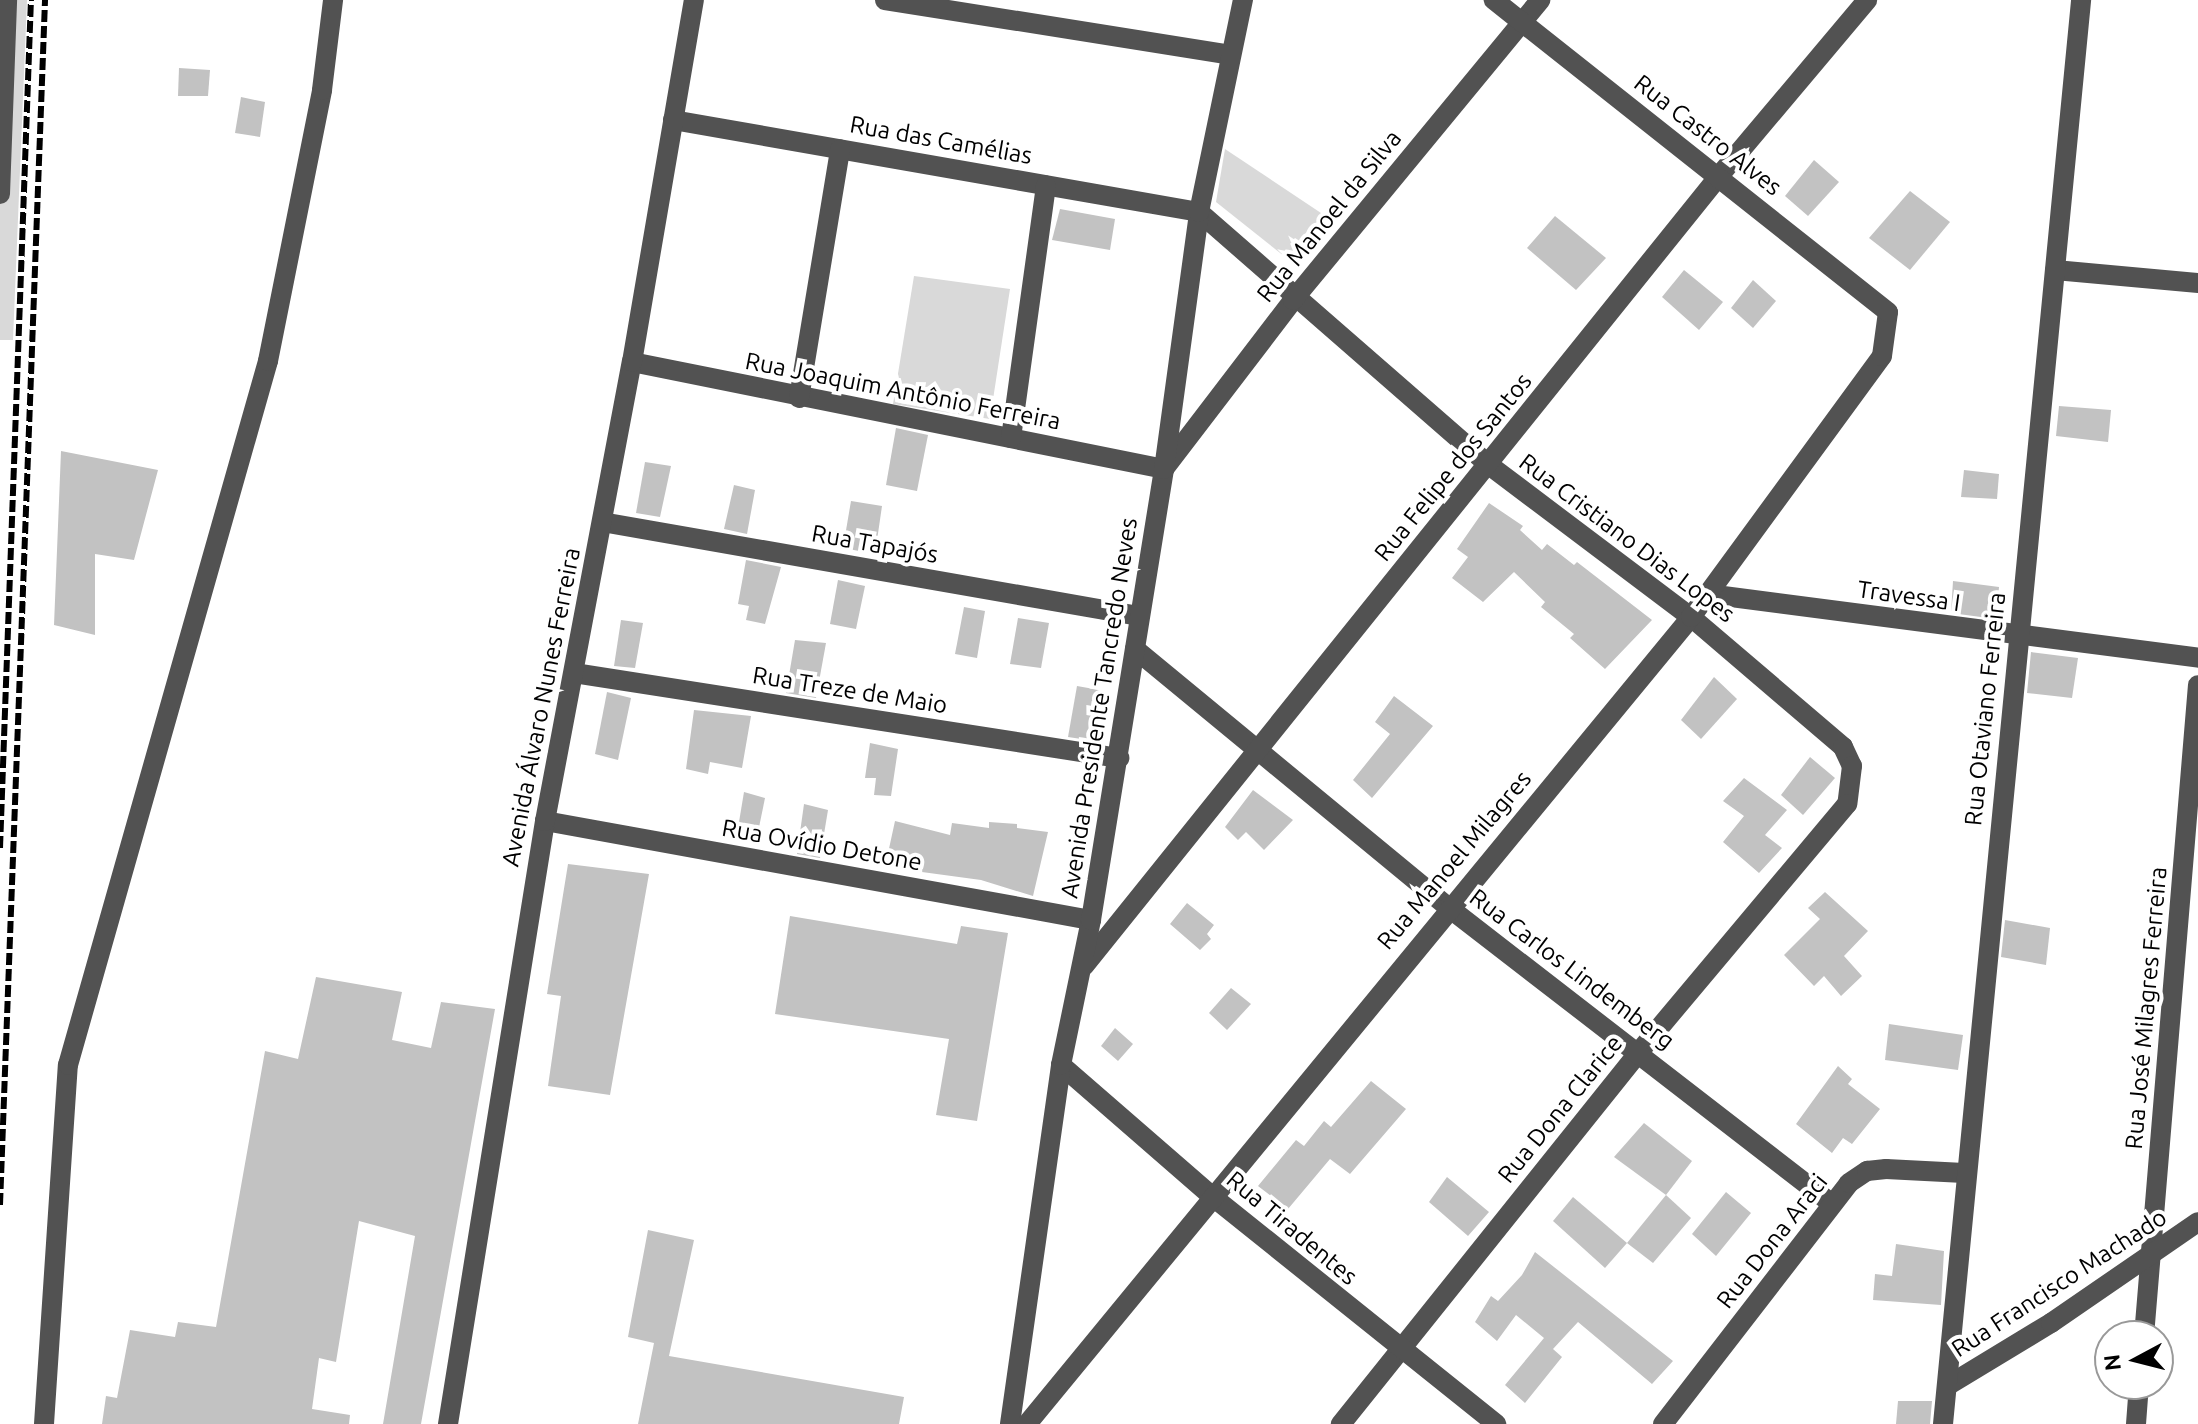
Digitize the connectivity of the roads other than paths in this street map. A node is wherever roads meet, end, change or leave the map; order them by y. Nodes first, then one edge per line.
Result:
1 (7, 0) edge
2 (333, 0) edge
3 (694, 0) edge
4 (885, 0) edge
5 (1243, 0) edge
6 (1494, 0) edge
7 (1540, 0) edge
8 (1867, 0) edge
9 (2081, 0) edge
10 (1522, 22) junction
11 (1231, 55) junction
12 (673, 120) junction
13 (840, 149) junction
14 (1719, 176) junction
15 (1046, 185) junction
16 (0, 194) edge
17 (1199, 212) junction
18 (2055, 270) junction
19 (2198, 283) edge
20 (1293, 300) junction
21 (1888, 312) joint
22 (632, 362) junction
23 (799, 398) junction
24 (1011, 438) junction
25 (1489, 465) junction
26 (1164, 469) junction
27 (602, 522) junction
28 (1708, 594) junction
29 (1139, 616) junction
30 (1691, 617) junction
31 (2019, 637) junction
32 (1135, 649) junction
33 (2198, 658) edge
34 (574, 673) junction
35 (2198, 685) edge
36 (1843, 747) joint
37 (1258, 749) junction
38 (1119, 758) junction
39 (545, 821) junction
40 (1448, 907) junction
41 (1091, 920) junction
42 (1082, 969) junction
43 (1639, 1052) junction
44 (1061, 1065) junction
45 (1964, 1173) junction
46 (1213, 1197) junction
47 (1832, 1204) junction
48 (2198, 1222) edge
49 (2152, 1256) junction
50 (2146, 1320) edge
51 (1400, 1351) junction
52 (1947, 1386) junction
53 (2138, 1400) edge
54 (44, 1424) edge
55 (448, 1424) edge
56 (1010, 1424) edge
57 (1027, 1424) edge
58 (1341, 1424) edge
59 (1496, 1424) edge
60 (1663, 1424) edge
61 (1943, 1424) edge
62 (2136, 1424) edge

1 - 16 street
2 - 54 street
3 - 12 street, Avenida Álvaro Nunes Ferreira
4 - 11 street
5 - 11 street, Avenida Presidente Tancredo Neves
6 - 10 street, Rua Castro Alves
7 - 10 street, Rua Manoel da Silva
8 - 14 street, Rua Felipe dos Santos
9 - 18 street, Rua Otaviano Ferreira
10 - 14 street, Rua Castro Alves
10 - 20 street, Rua Manoel da Silva
11 - 17 street, Avenida Presidente Tancredo Neves
12 - 13 street, Rua das Camélias
12 - 22 street, Avenida Álvaro Nunes Ferreira
13 - 15 street, Rua das Camélias
13 - 23 street
14 - 21 street, Rua Castro Alves
14 - 25 street, Rua Felipe dos Santos
15 - 17 street, Rua das Camélias
15 - 24 street
17 - 20 street, Rua Cristiano Dias Lopes
17 - 26 street, Avenida Presidente Tancredo Neves
18 - 19 street
18 - 31 street, Rua Otaviano Ferreira
20 - 25 street, Rua Cristiano Dias Lopes
20 - 26 street, Rua Manoel da Silva
21 - 28 street, Rua Manoel Milagres
22 - 23 street, Rua Joaquim Antônio Ferreira
22 - 27 street, Avenida Álvaro Nunes Ferreira
23 - 24 street, Rua Joaquim Antônio Ferreira
24 - 26 street, Rua Joaquim Antônio Ferreira
25 - 30 street, Rua Cristiano Dias Lopes
25 - 37 street, Rua Felipe dos Santos
26 - 29 street, Avenida Presidente Tancredo Neves
27 - 29 street, Rua Tapajós
27 - 34 street, Avenida Álvaro Nunes Ferreira
28 - 30 street, Rua Manoel Milagres
28 - 31 street, Travessa I
29 - 32 street, Avenida Presidente Tancredo Neves
30 - 36 street, Rua Cristiano Dias Lopes
30 - 40 street, Rua Manoel Milagres
31 - 33 street, Travessa I
31 - 45 street, Rua Otaviano Ferreira
32 - 37 street, Rua Carlos Lindemberg
32 - 38 street, Avenida Presidente Tancredo Neves
34 - 38 street, Rua Treze de Maio
34 - 39 street, Avenida Álvaro Nunes Ferreira
35 - 49 street, Rua José Milagres Ferreira
36 - 43 street, Rua Dona Clarice
37 - 40 street, Rua Carlos Lindemberg
37 - 42 street, Rua Felipe dos Santos
38 - 41 street, Avenida Presidente Tancredo Neves
39 - 41 street, Rua Ovídio Detone
39 - 55 street, Avenida Álvaro Nunes Ferreira
40 - 43 street, Rua Carlos Lindemberg
40 - 46 street, Rua Manoel Milagres
41 - 42 street, Avenida Presidente Tancredo Neves
42 - 44 street, Avenida Presidente Tancredo Neves
43 - 47 street, Rua Carlos Lindemberg
43 - 51 street, Rua Dona Clarice
44 - 46 street, Rua Tiradentes
44 - 56 street, Avenida Presidente Tancredo Neves
45 - 47 street, Rua Dona Araci
45 - 52 street, Rua Otaviano Ferreira
46 - 51 street, Rua Tiradentes
46 - 57 street, Rua Manoel Milagres
47 - 60 street, Rua Dona Araci
48 - 49 street, Rua Francisco Machado
49 - 50 street, Rua José Milagres Ferreira
49 - 52 street, Rua Francisco Machado
51 - 58 street, Rua Dona Clarice
51 - 59 street, Rua Tiradentes
52 - 61 street, Rua Otaviano Ferreira
53 - 62 street

